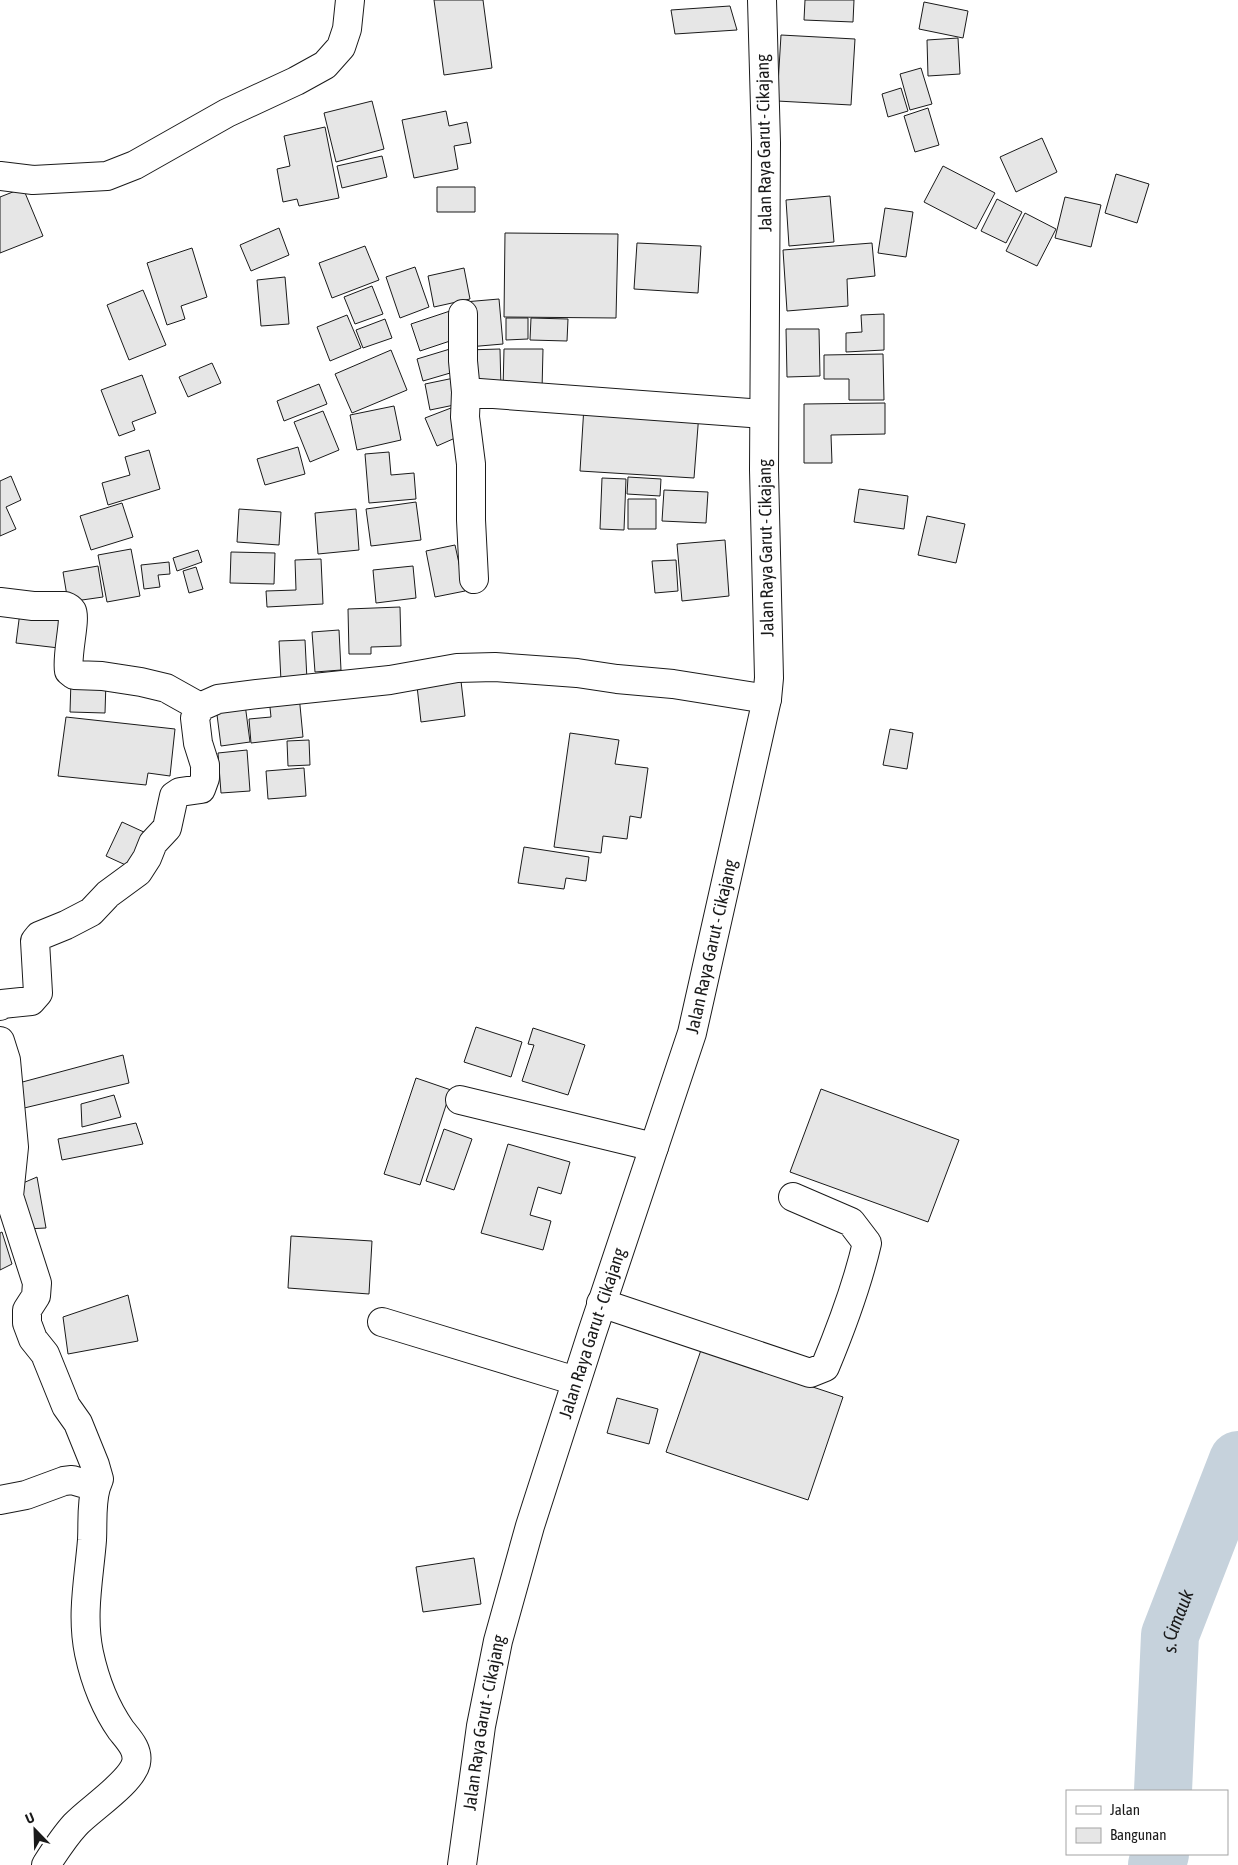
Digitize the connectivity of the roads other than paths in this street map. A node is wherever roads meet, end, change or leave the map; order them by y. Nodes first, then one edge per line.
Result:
1 (350, 0) edge
2 (762, 0) edge
3 (0, 176) edge
4 (463, 314) dead end
5 (466, 392) junction
6 (764, 414) junction
7 (474, 579) dead end
8 (0, 602) edge
9 (767, 698) junction
10 (200, 707) junction
11 (0, 1006) edge
12 (0, 1041) edge
13 (460, 1100) dead end
14 (654, 1147) junction
15 (793, 1197) dead end
16 (601, 1303) junction
17 (382, 1322) dead end
18 (576, 1381) junction
19 (96, 1487) junction
20 (0, 1500) edge
21 (46, 1865) edge
22 (462, 1865) edge

1 - 3 street
2 - 6 street, Jalan Raya Garut - Cikajang
4 - 5 street
5 - 6 street
5 - 7 street
6 - 9 street, Jalan Raya Garut - Cikajang
8 - 10 street
9 - 10 street
9 - 14 street, Jalan Raya Garut - Cikajang
10 - 11 street
12 - 19 street
13 - 14 street
14 - 16 street, Jalan Raya Garut - Cikajang
15 - 16 street
16 - 18 street, Jalan Raya Garut - Cikajang
17 - 18 street
18 - 22 street, Jalan Raya Garut - Cikajang
19 - 20 street
19 - 21 street

